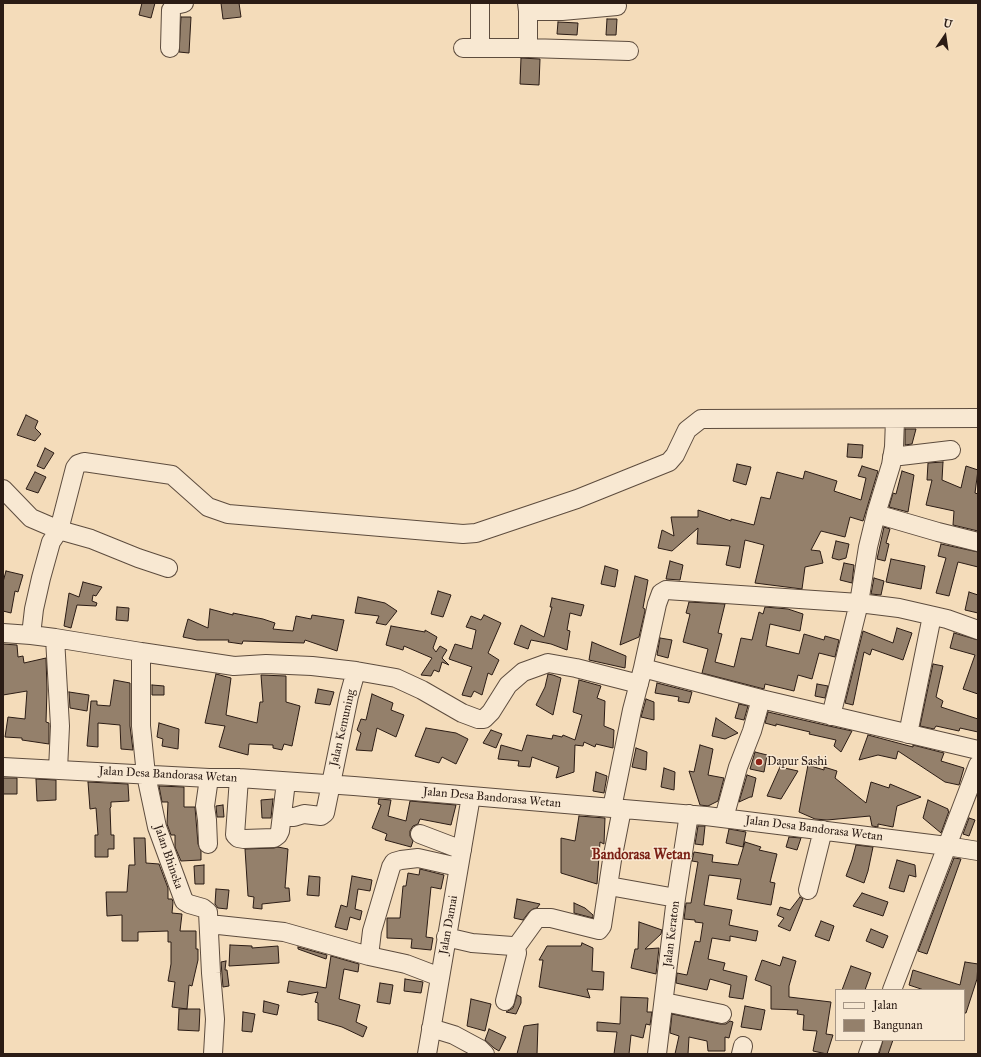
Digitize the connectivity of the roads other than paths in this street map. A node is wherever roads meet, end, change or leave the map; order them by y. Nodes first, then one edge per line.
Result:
1 (184, 3) edge
2 (480, 3) edge
3 (617, 6) dead end
4 (528, 7) edge
5 (170, 48) dead end
6 (528, 48) junction
7 (629, 51) dead end
8 (978, 418) edge
9 (895, 419) junction
10 (951, 450) dead end
11 (892, 457) junction
12 (3, 489) edge
13 (876, 514) junction
14 (59, 530) junction
15 (978, 542) edge
16 (168, 568) dead end
17 (859, 603) junction
18 (932, 616) junction
19 (978, 630) edge
20 (3, 633) edge
21 (31, 635) junction
22 (55, 638) junction
23 (141, 652) junction
24 (356, 671) junction
25 (641, 676) junction
26 (761, 699) junction
27 (832, 716) junction
28 (908, 734) junction
29 (978, 750) edge
30 (978, 765) edge
31 (3, 766) edge
32 (58, 770) junction
33 (146, 775) junction
34 (209, 778) junction
35 (239, 778) junction
36 (286, 782) junction
37 (330, 785) junction
38 (471, 796) junction
39 (617, 808) junction
40 (689, 814) junction
41 (282, 818) junction
42 (724, 818) junction
43 (823, 830) junction
44 (420, 834) dead end
45 (208, 844) dead end
46 (947, 846) junction
47 (462, 850) junction
48 (978, 851) edge
49 (458, 867) junction
50 (608, 886) junction
51 (808, 890) dead end
52 (676, 898) junction
53 (209, 924) junction
54 (446, 937) junction
55 (516, 947) junction
56 (369, 956) junction
57 (440, 977) junction
58 (892, 989) edge
59 (505, 1001) dead end
60 (664, 1002) junction
61 (722, 1014) dead end
62 (431, 1028) junction
63 (873, 1041) edge
64 (213, 1054) edge
65 (427, 1054) edge
66 (485, 1054) edge
67 (657, 1054) edge
68 (868, 1054) edge

1 - 5 street
2 - 6 street
3 - 4 street
4 - 6 street
6 - 7 street
8 - 9 street
9 - 11 street
9 - 14 street
10 - 11 street
11 - 13 street
12 - 14 street
13 - 15 street
13 - 17 street
14 - 16 street
14 - 21 street
17 - 18 street
17 - 25 street
17 - 27 street
18 - 19 street
18 - 28 street
20 - 21 street
21 - 22 street
22 - 23 street
22 - 32 street
23 - 24 street
23 - 33 street
24 - 25 street
24 - 37 street, Jalan Kemuning
25 - 26 street
25 - 39 street
26 - 27 street
26 - 42 street
27 - 28 street
28 - 29 street
30 - 46 street
31 - 32 street, Jalan Desa Bandorasa Wetan
32 - 33 street, Jalan Desa Bandorasa Wetan
33 - 34 street, Jalan Desa Bandorasa Wetan
33 - 53 street, Jalan Bhineka
34 - 35 street, Jalan Desa Bandorasa Wetan
34 - 45 street
35 - 36 street, Jalan Desa Bandorasa Wetan
35 - 41 street
36 - 37 street, Jalan Desa Bandorasa Wetan
36 - 41 street
37 - 38 street, Jalan Desa Bandorasa Wetan
37 - 41 street, Jalan Kemuning
38 - 39 street, Jalan Desa Bandorasa Wetan
38 - 47 street, Jalan Damai
39 - 40 street, Jalan Desa Bandorasa Wetan
39 - 50 street
40 - 42 street, Jalan Desa Bandorasa Wetan
40 - 52 street, Jalan Keraton
42 - 43 street, Jalan Desa Bandorasa Wetan
43 - 46 street, Jalan Desa Bandorasa Wetan
43 - 51 street
44 - 47 street
46 - 48 street, Jalan Desa Bandorasa Wetan
46 - 58 street
47 - 49 street, Jalan Damai
49 - 54 street, Jalan Damai
49 - 56 street
50 - 52 street
50 - 55 street
52 - 60 street, Jalan Keraton
53 - 56 street
53 - 64 street
54 - 55 street
54 - 57 street, Jalan Damai
55 - 59 street
56 - 57 street
57 - 62 street, Jalan Damai
60 - 61 street
60 - 67 street, Jalan Keraton
62 - 65 street, Jalan Damai
62 - 66 street
63 - 68 street

